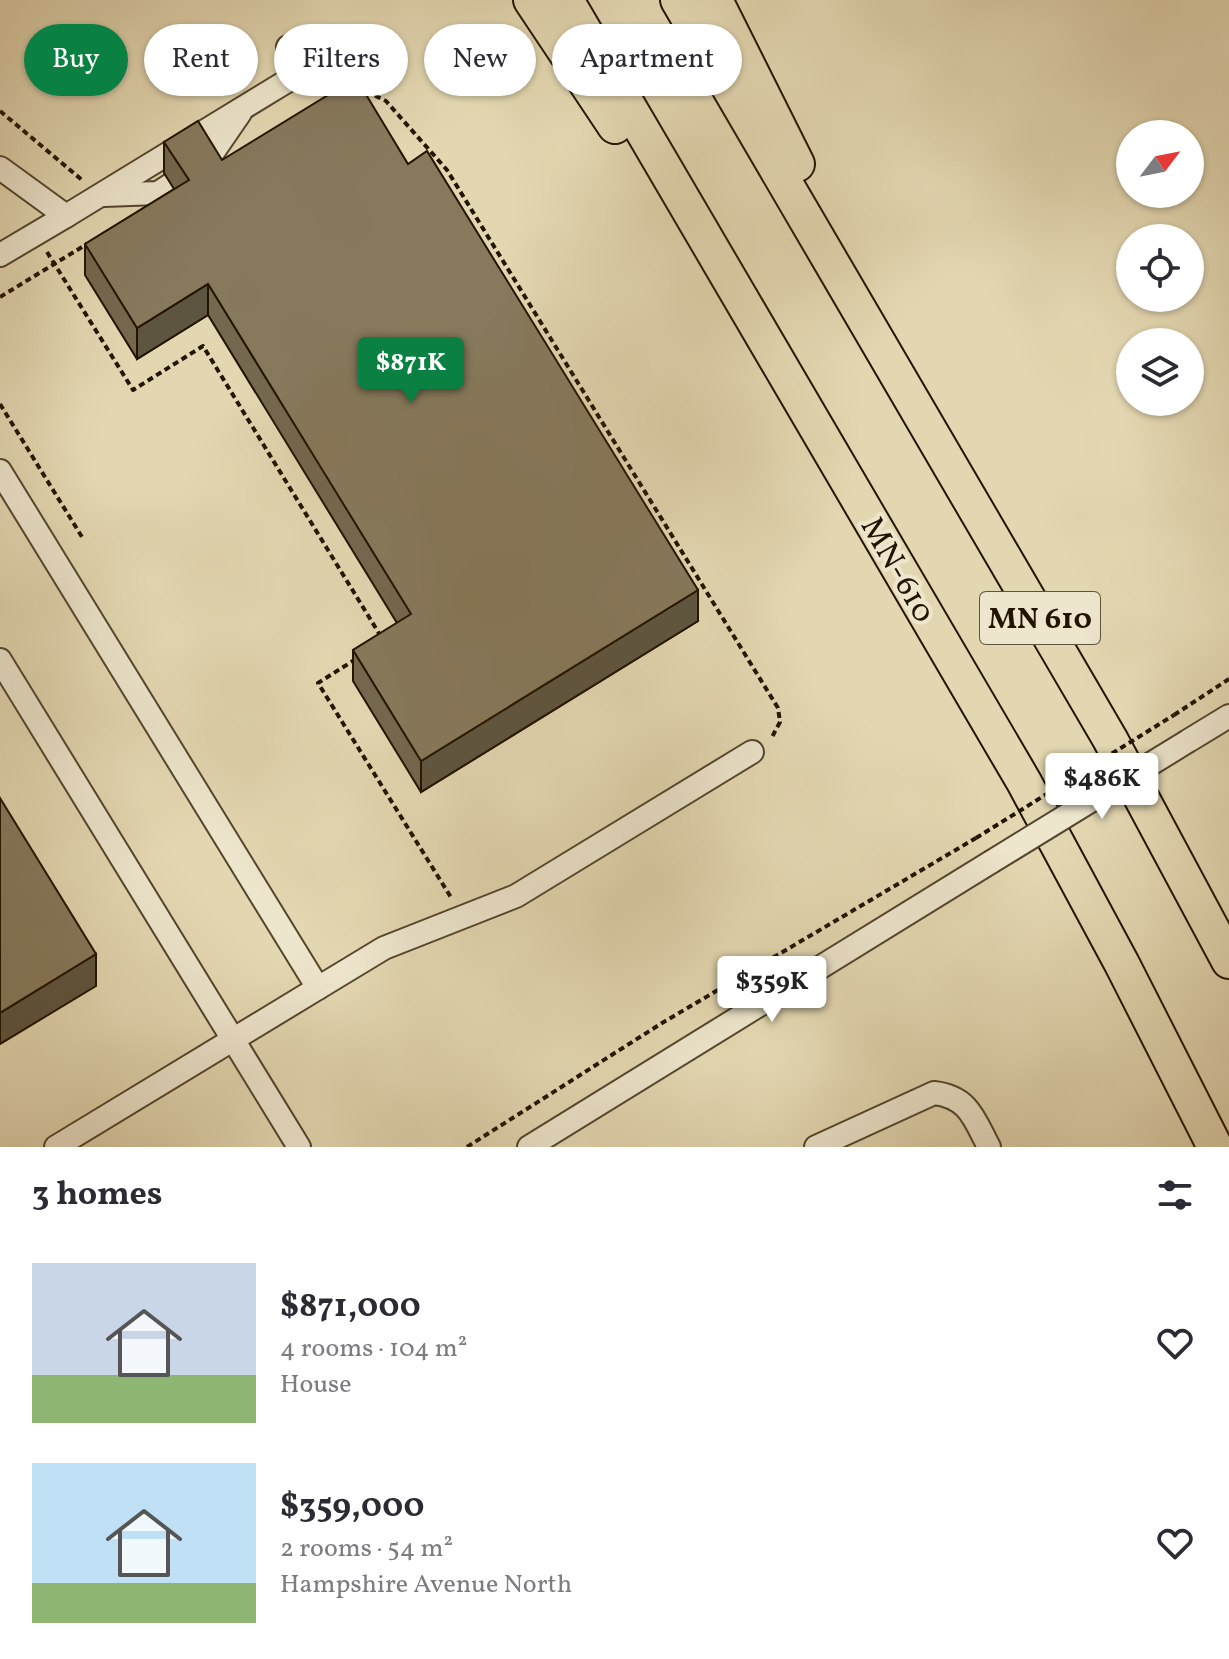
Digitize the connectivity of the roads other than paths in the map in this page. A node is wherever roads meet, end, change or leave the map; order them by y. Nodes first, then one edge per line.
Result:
1 (531, 0) edge
2 (566, 0) edge
3 (678, 0) edge
4 (715, 0) edge
5 (274, 89) edge
6 (244, 108) junction
7 (205, 164) edge
8 (0, 168) edge
9 (172, 184) dead end
10 (95, 198) junction
11 (66, 216) junction
12 (0, 255) edge
13 (844, 279) junction
14 (0, 471) edge
15 (845, 477) junction
16 (0, 660) edge
17 (1229, 716) edge
18 (752, 752) road end
19 (1229, 961) edge
20 (318, 988) junction
21 (232, 1040) junction
22 (298, 1146) edge
23 (56, 1147) edge
24 (529, 1147) edge
25 (816, 1147) edge
26 (989, 1147) edge
27 (1215, 1147) edge

1 - 15 highway
2 - 15 highway, MN-610 / MN 610
3 - 13 highway, MN 610
4 - 13 highway
5 - 6 street
6 - 7 street
6 - 10 street
8 - 11 street
9 - 10 street
10 - 11 street
11 - 12 street
13 - 19 highway, MN 610
14 - 20 street
15 - 27 highway, MN-610 / MN 610
16 - 21 street
17 - 24 street, bridge
18 - 20 street
20 - 21 street
21 - 22 street
21 - 23 street
25 - 26 street

